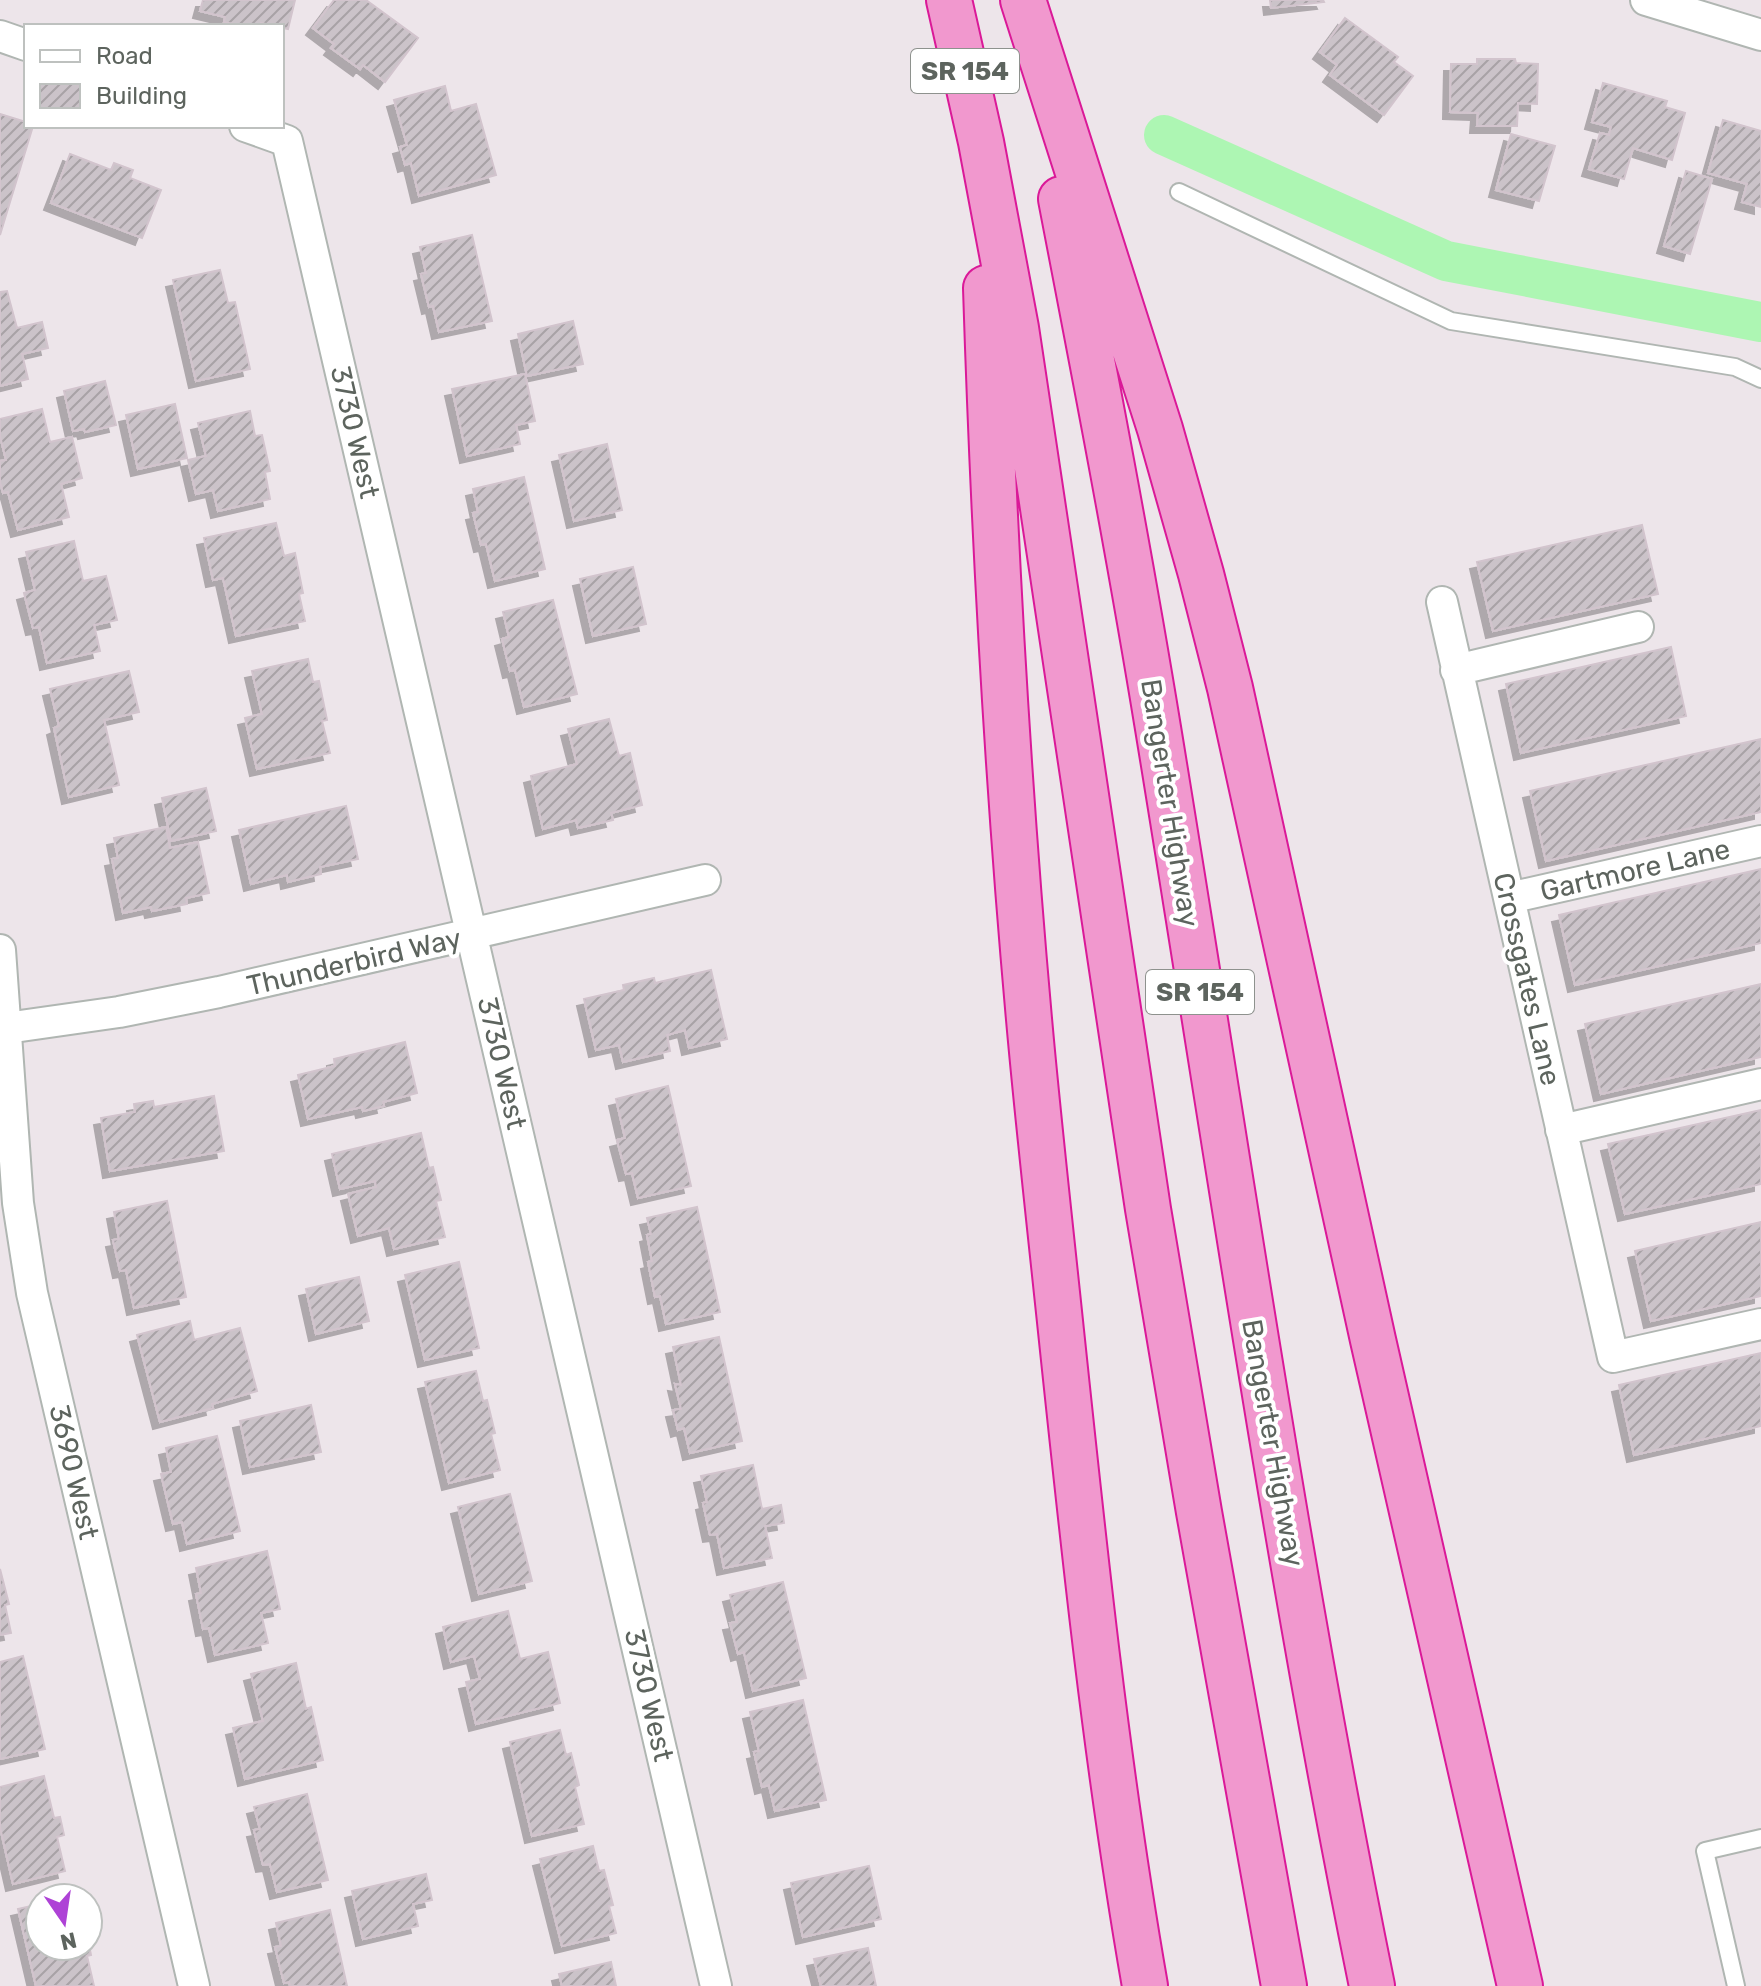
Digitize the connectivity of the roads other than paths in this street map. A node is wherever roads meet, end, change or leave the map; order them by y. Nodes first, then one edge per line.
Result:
1 (949, 0) edge
2 (1023, 0) edge
3 (1646, 0) edge
4 (1761, 35) edge
5 (0, 36) edge
6 (24, 44) edge
7 (251, 128) edge
8 (981, 142) junction
9 (1179, 192) dead end
10 (1761, 379) edge
11 (1442, 602) dead end
12 (1638, 627) dead end
13 (1456, 670) junction
14 (1761, 841) edge
15 (705, 880) dead end
16 (1509, 898) junction
17 (473, 936) junction
18 (0, 950) edge
19 (3, 1029) edge
20 (1761, 1084) edge
21 (1561, 1130) junction
22 (1761, 1324) edge
23 (1761, 1838) edge
24 (194, 1986) edge
25 (716, 1986) edge
26 (1145, 1986) edge
27 (1284, 1986) edge
28 (1372, 1986) edge
29 (1520, 1986) edge
30 (1736, 1986) edge

1 - 8 highway, SR 154
2 - 28 highway, Bangerter Highway / SR 154
2 - 29 highway
3 - 4 street
5 - 6 street
7 - 17 street, 3730 West
8 - 26 highway
8 - 27 highway, SR 154
9 - 10 lane
11 - 13 street, Crossgates Lane
12 - 13 street
13 - 16 street, Crossgates Lane
14 - 16 street, Gartmore Lane
15 - 17 street, Thunderbird Way
16 - 21 street, Crossgates Lane
17 - 19 street, Thunderbird Way
17 - 25 street, 3730 West
18 - 19 street, 3690 West
19 - 24 street, 3690 West
20 - 21 street
21 - 22 street, Crossgates Lane
23 - 30 lane

